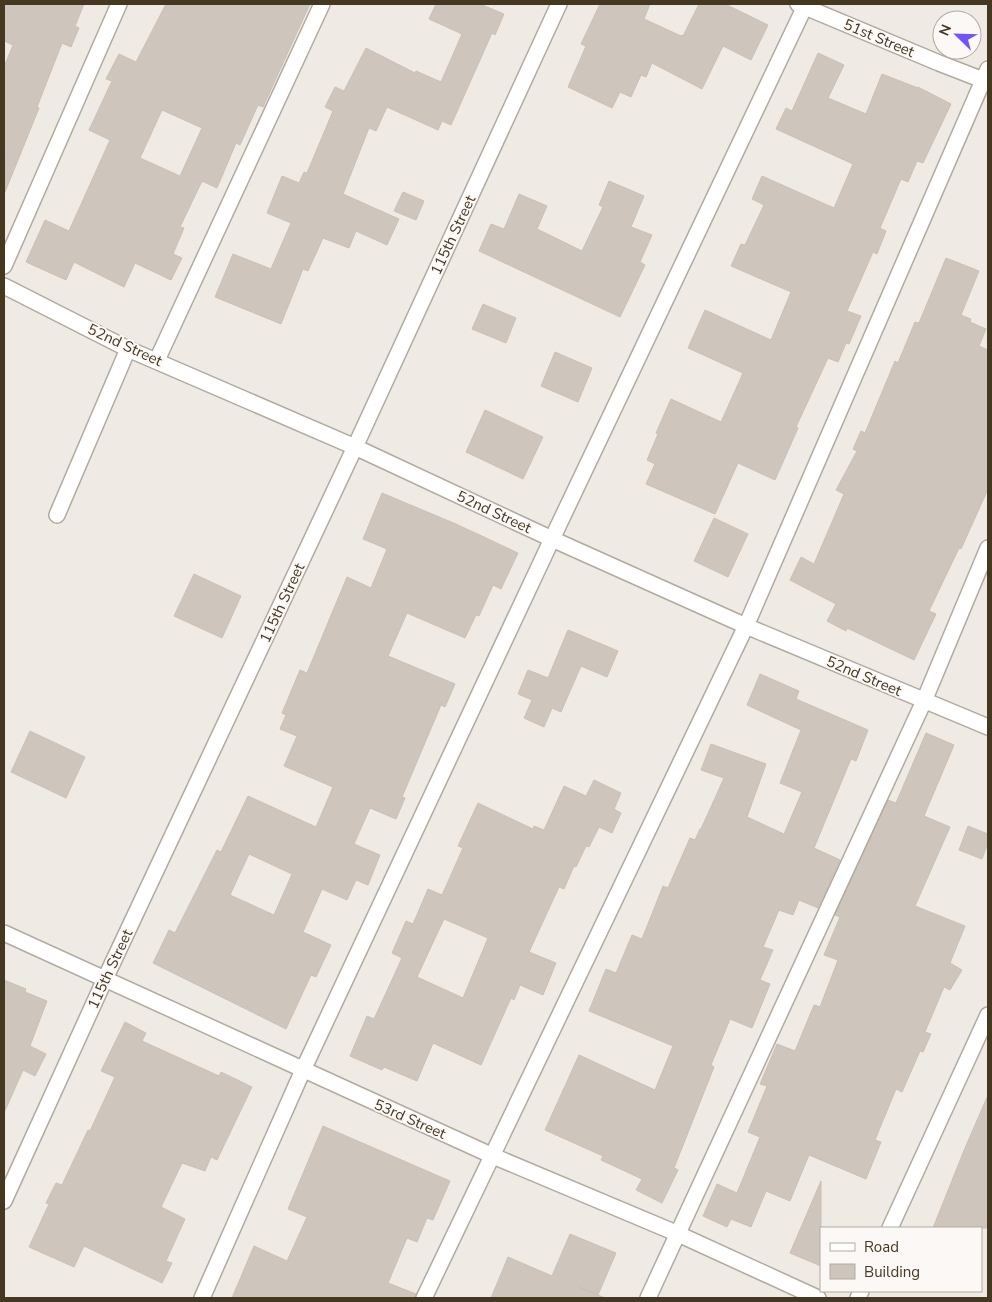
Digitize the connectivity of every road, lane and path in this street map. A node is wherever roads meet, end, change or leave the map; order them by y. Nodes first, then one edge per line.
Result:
1 (120, 4) edge
2 (322, 4) edge
3 (559, 4) edge
4 (803, 5) edge
5 (987, 77) edge
6 (4, 266) edge
7 (4, 286) edge
8 (128, 349) junction
9 (157, 360) junction
10 (355, 447) junction
11 (57, 515) dead end
12 (552, 539) junction
13 (988, 548) edge
14 (746, 626) junction
15 (924, 701) junction
16 (988, 727) edge
17 (4, 933) edge
18 (105, 979) junction
19 (988, 1015) edge
20 (303, 1070) junction
21 (492, 1156) junction
22 (4, 1201) edge
23 (890, 1227) edge
24 (676, 1233) junction
25 (202, 1298) edge
26 (424, 1298) edge
27 (648, 1298) edge
28 (818, 1298) edge

1 - 6 street
2 - 9 street
3 - 10 street, 115th Street
4 - 5 street, 51st Street
4 - 12 street
5 - 14 street
7 - 8 street, 52nd Street
8 - 9 street, 52nd Street
8 - 11 street
9 - 10 street, 52nd Street
10 - 12 street, 52nd Street
10 - 18 street, 115th Street
12 - 14 street, 52nd Street
12 - 20 street
13 - 15 street
14 - 15 street, 52nd Street
14 - 21 street
15 - 16 street, 52nd Street
15 - 24 street
17 - 18 street, 53rd Street
18 - 20 street, 53rd Street
18 - 22 street, 115th Street
19 - 23 street
20 - 21 street, 53rd Street
20 - 25 street
21 - 24 street, 53rd Street
21 - 26 street
24 - 27 street
24 - 28 street, 53rd Street

